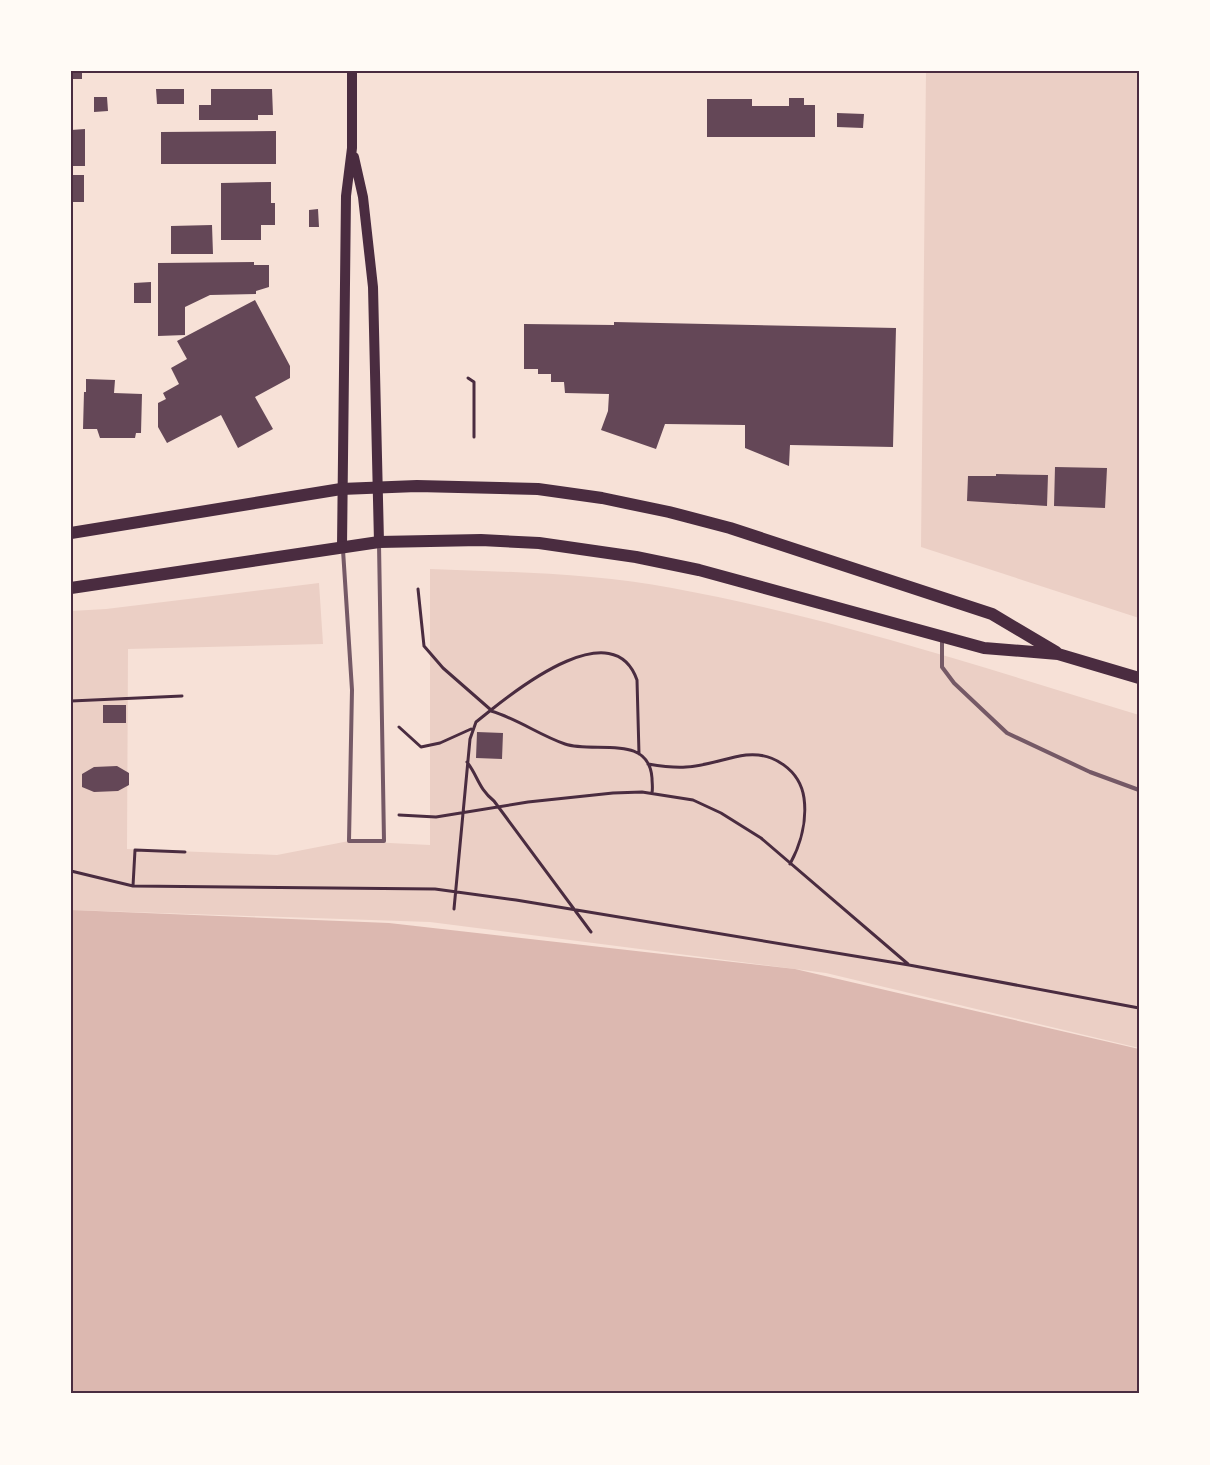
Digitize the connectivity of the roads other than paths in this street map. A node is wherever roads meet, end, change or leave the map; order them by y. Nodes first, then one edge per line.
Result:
1 (352, 71) edge
2 (352, 148) junction
3 (378, 486) junction
4 (341, 489) junction
5 (71, 533) edge
6 (379, 542) junction
7 (342, 546) junction
8 (71, 588) edge
9 (943, 637) junction
10 (1058, 654) junction
11 (1139, 678) edge
12 (1139, 790) edge

1 - 2 main road
2 - 3 main road
2 - 4 main road
3 - 4 main road
3 - 6 main road
3 - 10 main road
4 - 5 main road
4 - 7 main road
6 - 7 main road
6 - 7 lane
6 - 9 main road
7 - 8 main road
9 - 10 main road
9 - 12 lane
10 - 11 main road

